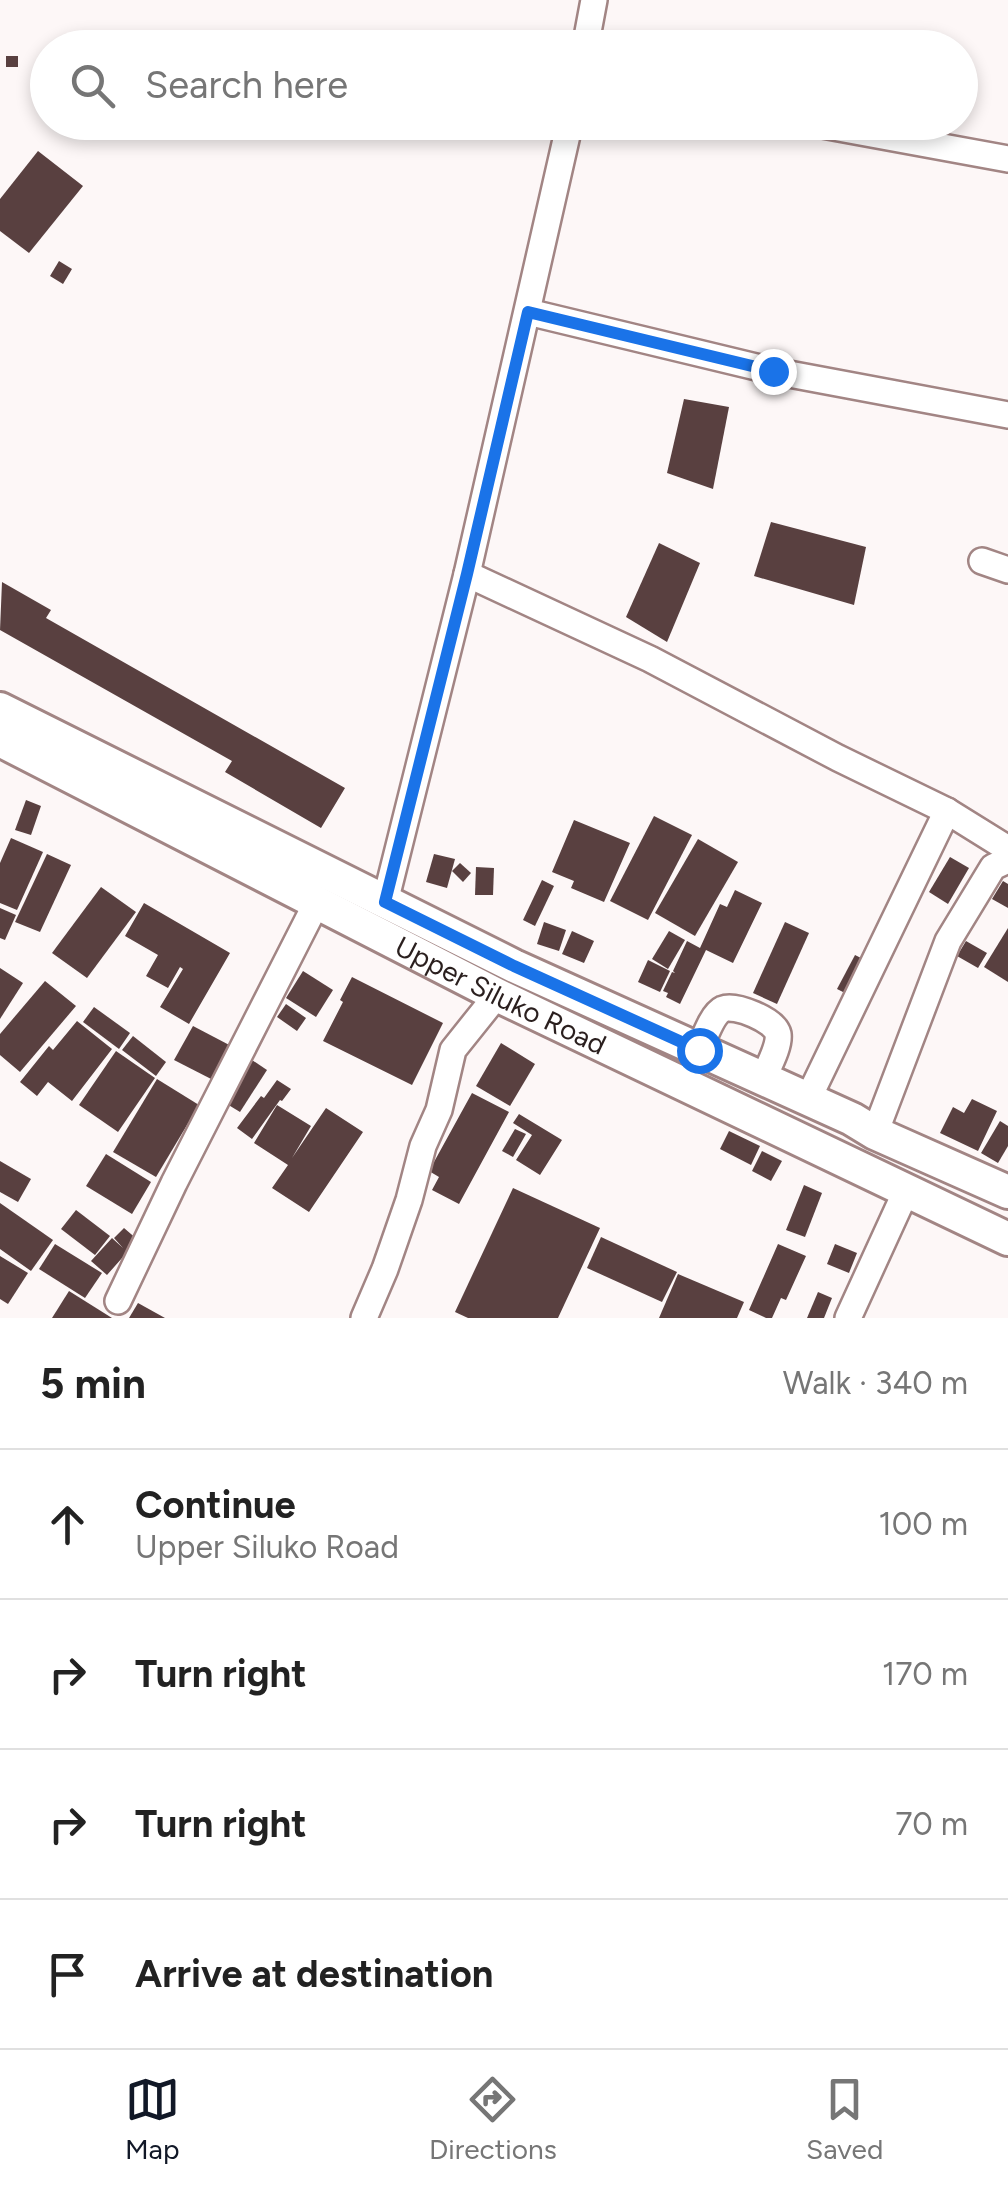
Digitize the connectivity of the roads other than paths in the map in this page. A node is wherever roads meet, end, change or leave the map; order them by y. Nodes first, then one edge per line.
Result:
1 (594, 0) edge
2 (588, 30) edge
3 (566, 140) edge
4 (904, 140) edge
5 (1008, 159) edge
6 (528, 312) junction
7 (1008, 415) edge
8 (982, 560) dead end
9 (1008, 570) edge
10 (467, 574) junction
11 (0, 709) edge
12 (0, 740) edge
13 (947, 812) junction
14 (1008, 849) edge
15 (1008, 860) edge
16 (385, 902) junction
17 (316, 904) junction
18 (497, 995) junction
19 (699, 1050) junction
20 (763, 1079) junction
21 (808, 1099) junction
22 (875, 1133) junction
23 (907, 1189) junction
24 (1008, 1192) edge
25 (1008, 1239) edge
26 (118, 1301) dead end
27 (364, 1318) edge
28 (848, 1318) edge

1 - 2 street
3 - 6 street
4 - 5 street
6 - 7 street
6 - 10 street
8 - 9 street
10 - 13 street
10 - 16 street
11 - 16 main road, Upper Siluko Road
12 - 17 main road, Upper Siluko Road
13 - 14 street
13 - 21 street
15 - 22 street
16 - 19 main road, Upper Siluko Road
17 - 18 main road, Upper Siluko Road
17 - 26 street
18 - 23 main road, Upper Siluko Road
18 - 27 street
19 - 20 main road, Upper Siluko Road
19 - 20 street
20 - 21 main road, Upper Siluko Road
21 - 22 main road, Upper Siluko Road
22 - 24 main road, Upper Siluko Road
23 - 25 main road, Upper Siluko Road
23 - 28 street

